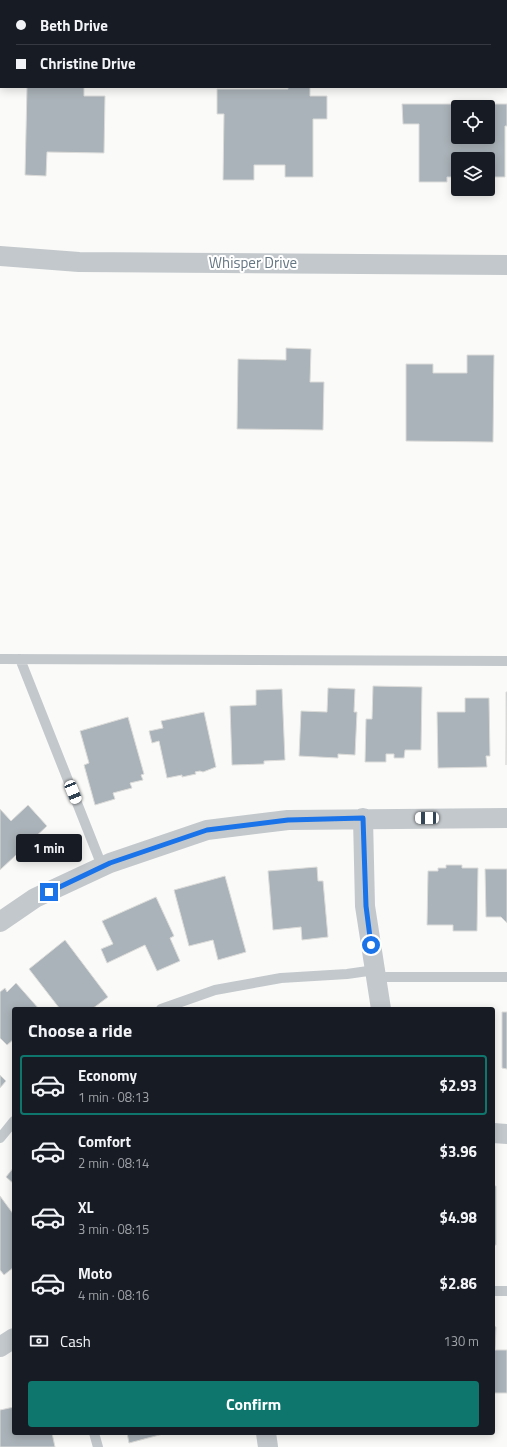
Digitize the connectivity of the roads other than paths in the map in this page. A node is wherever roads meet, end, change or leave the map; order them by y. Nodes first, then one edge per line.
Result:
1 (0, 256) edge
2 (507, 265) edge
3 (0, 659) edge
4 (20, 659) junction
5 (507, 661) edge
6 (363, 818) junction
7 (507, 818) edge
8 (102, 866) junction
9 (0, 922) edge
10 (375, 973) junction
11 (507, 977) edge
12 (167, 1007) edge
13 (381, 1007) edge
14 (12, 1123) edge
15 (495, 1133) edge
16 (507, 1134) edge
17 (0, 1138) edge
18 (495, 1291) edge
19 (507, 1291) edge
20 (12, 1339) edge
21 (0, 1347) edge
22 (95, 1435) edge
23 (266, 1435) edge
24 (98, 1447) edge
25 (268, 1447) edge

1 - 2 street, Whisper Drive
3 - 4 lane
4 - 5 lane
4 - 8 lane
6 - 7 street
6 - 8 street
6 - 10 street
8 - 9 street
10 - 11 lane
10 - 12 lane
10 - 13 street
14 - 17 lane
15 - 16 street
18 - 19 lane
20 - 21 street
22 - 24 lane
23 - 25 street

